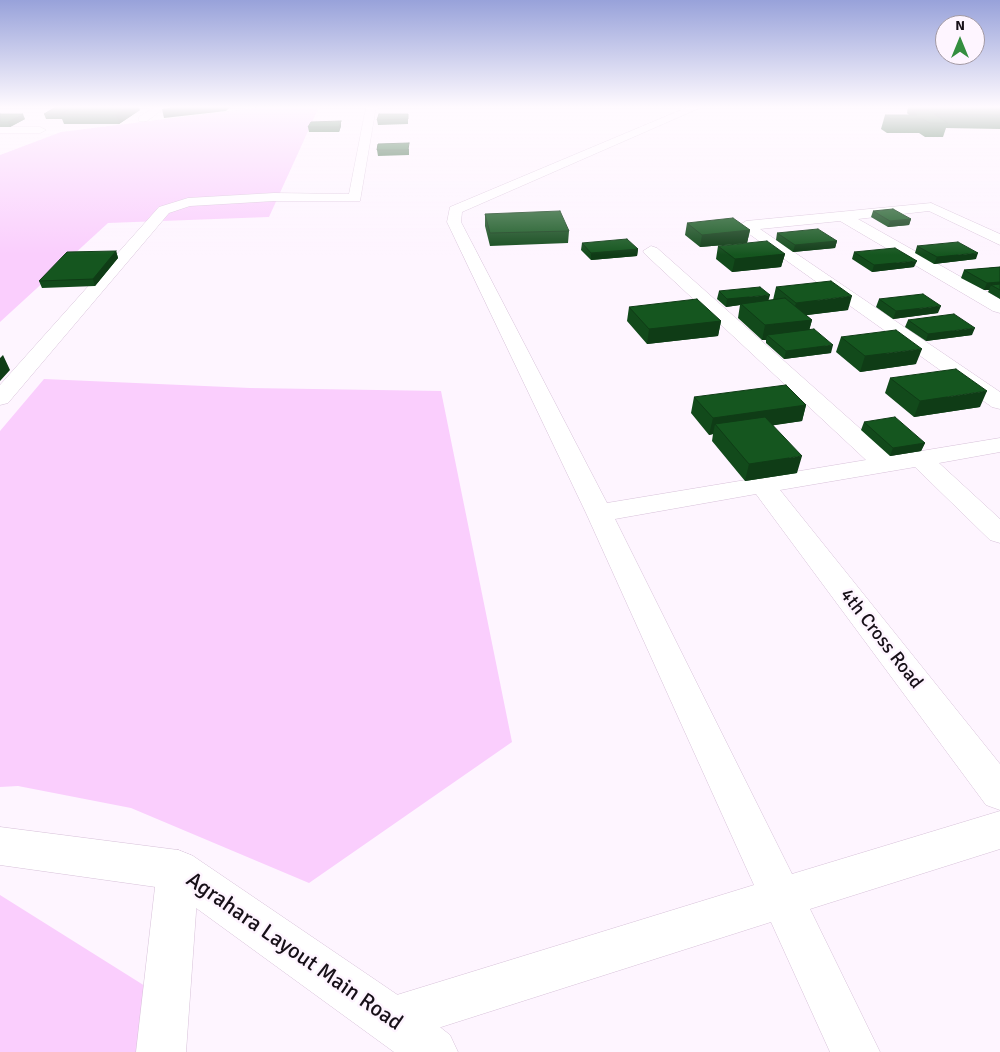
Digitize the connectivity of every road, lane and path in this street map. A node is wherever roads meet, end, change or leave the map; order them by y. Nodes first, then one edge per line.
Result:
1 (362, 156) edge
2 (581, 156) edge
3 (842, 216) junction
4 (1000, 240) edge
5 (651, 251) dead end
6 (1000, 307) edge
7 (0, 398) edge
8 (1000, 402) edge
9 (1000, 445) edge
10 (921, 459) junction
11 (886, 465) junction
12 (762, 485) junction
13 (599, 513) junction
14 (1000, 534) edge
15 (1000, 793) edge
16 (1000, 830) edge
17 (0, 846) edge
18 (178, 870) junction
19 (781, 898) junction
20 (391, 1019) junction
21 (161, 1052) edge
22 (433, 1052) edge
23 (855, 1052) edge

1 - 7 street
2 - 13 street
3 - 4 street
3 - 6 street
3 - 8 street
5 - 11 street
9 - 10 street
10 - 11 street
10 - 14 street
11 - 12 street
12 - 13 street
12 - 15 street, 4th Cross Road
13 - 19 street
16 - 19 street
17 - 18 street, Agrahara Layout Main Road
18 - 20 street, Agrahara Layout Main Road
18 - 21 street
19 - 20 street
19 - 23 street
20 - 22 street, Agrahara Layout Main Road

